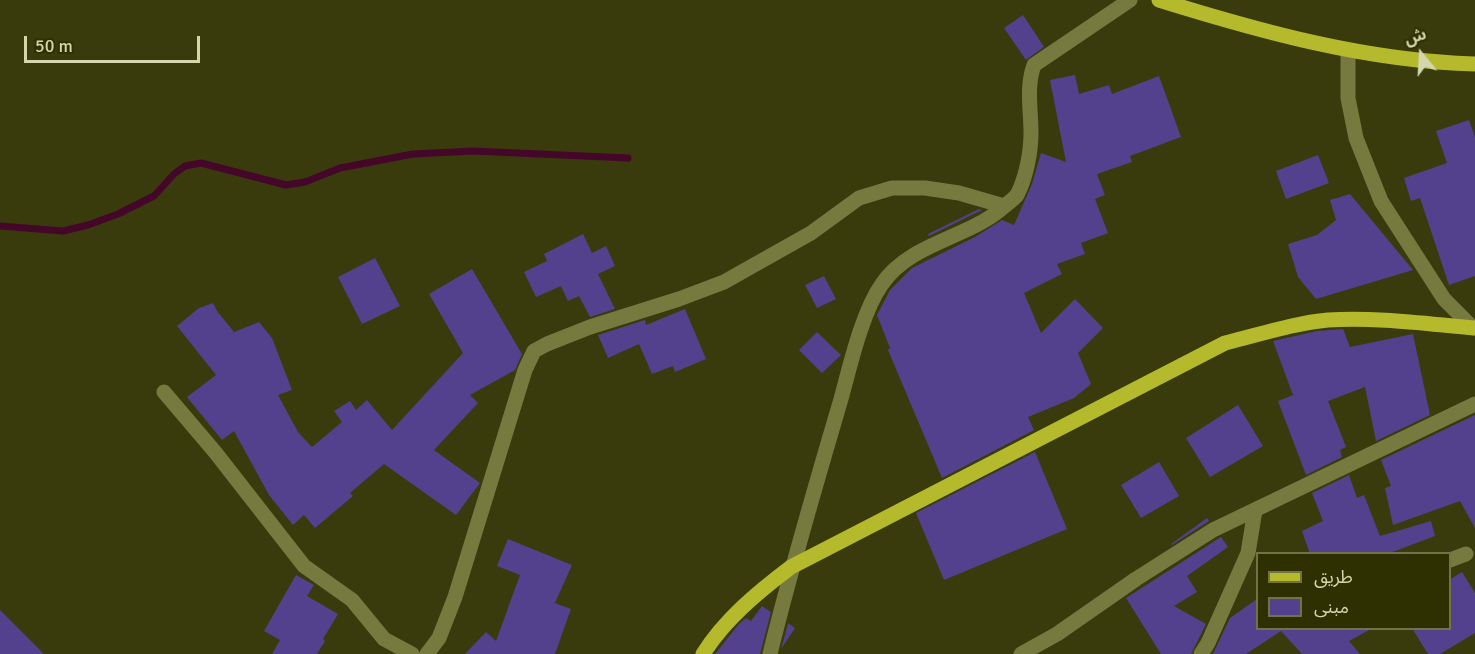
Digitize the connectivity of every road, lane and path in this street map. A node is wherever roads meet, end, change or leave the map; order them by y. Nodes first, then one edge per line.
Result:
1 (1130, 0) edge
2 (1159, 0) edge
3 (1348, 50) junction
4 (1475, 64) edge
5 (1004, 206) junction
6 (1474, 328) edge
7 (165, 392) dead end
8 (1475, 404) edge
9 (1256, 510) junction
10 (1466, 554) dead end
11 (1253, 556) edge
12 (1451, 559) edge
13 (791, 567) junction
14 (412, 654) edge
15 (427, 654) edge
16 (703, 654) edge
17 (770, 654) edge
18 (1021, 654) edge
19 (1201, 654) edge

1 - 5 street
2 - 3 main road
3 - 4 main road
3 - 6 street
5 - 13 street
5 - 15 street
6 - 13 main road
7 - 14 street
8 - 9 street
9 - 11 street
9 - 18 street
10 - 12 street
11 - 19 street
13 - 16 main road
13 - 17 street

